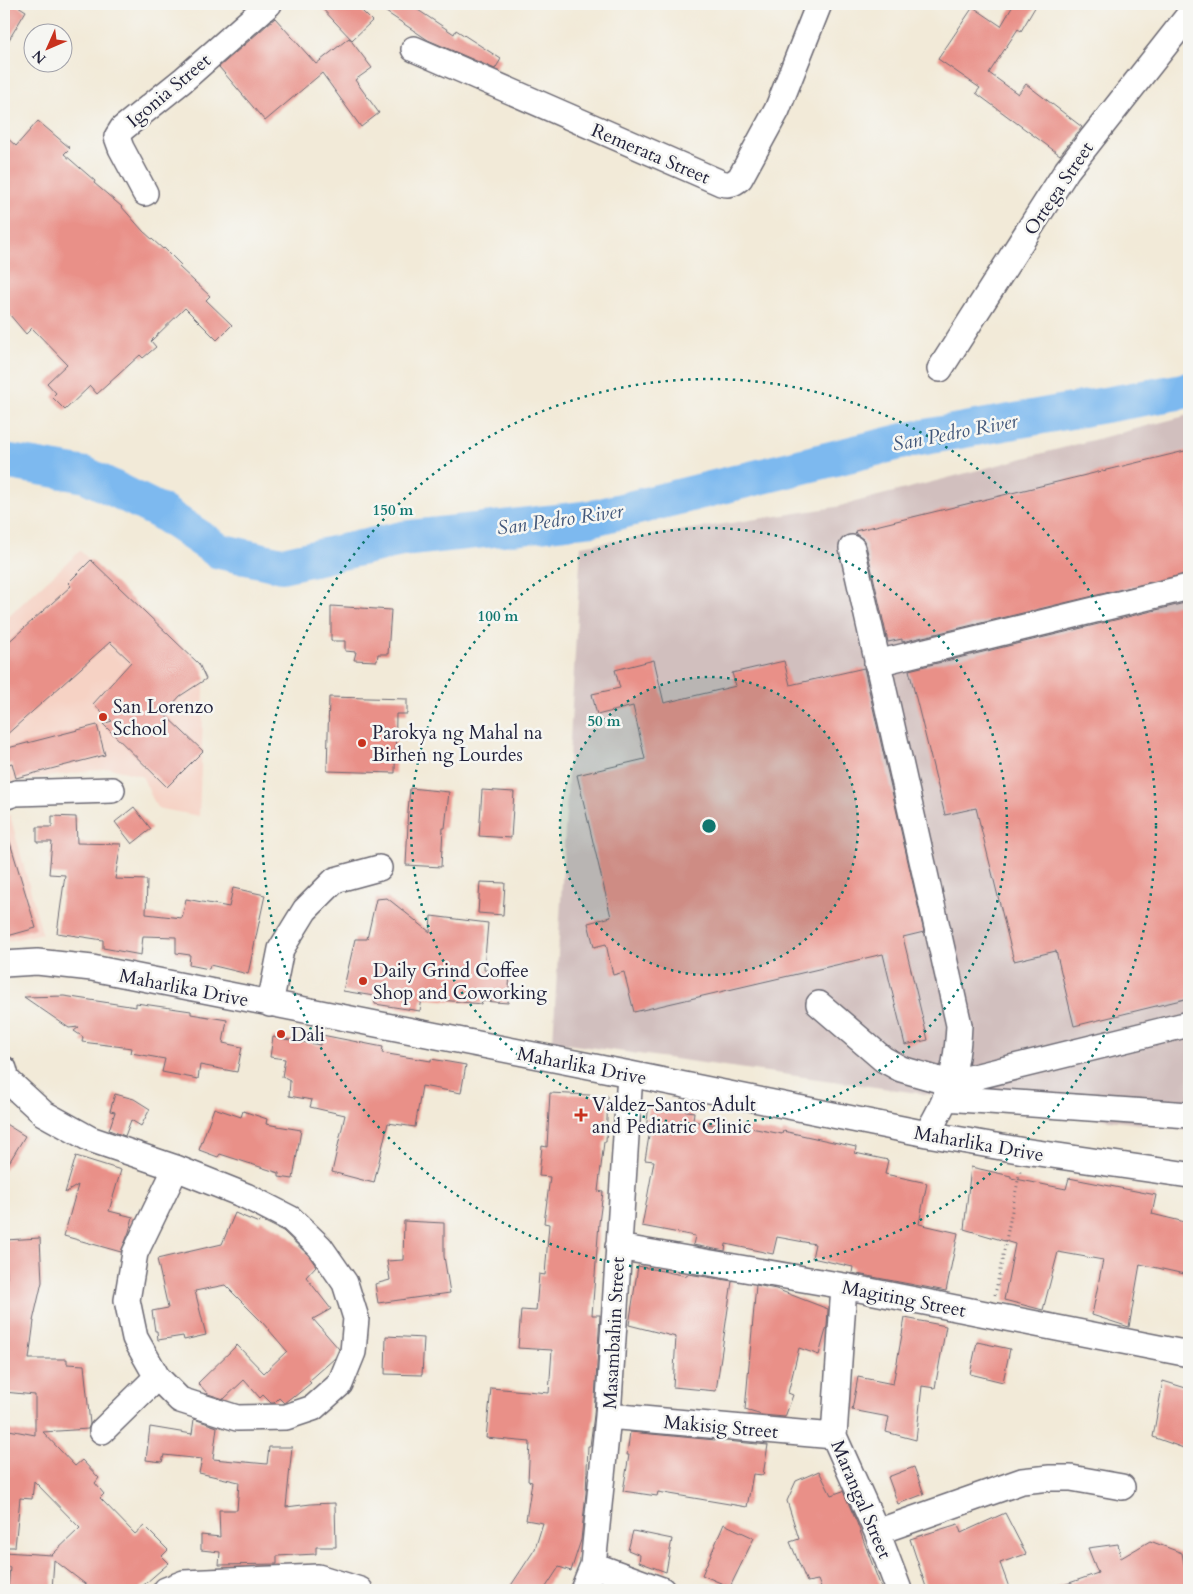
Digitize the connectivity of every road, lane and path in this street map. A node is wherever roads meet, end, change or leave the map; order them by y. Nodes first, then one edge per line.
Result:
1 (268, 4) edge
2 (819, 4) edge
3 (1189, 15) edge
4 (414, 49) dead end
5 (145, 193) dead end
6 (940, 370) dead end
7 (852, 548) dead end
8 (1189, 587) edge
9 (877, 663) junction
10 (112, 790) dead end
11 (4, 797) edge
12 (379, 868) dead end
13 (4, 964) edge
14 (270, 1004) junction
15 (819, 1004) dead end
16 (1189, 1024) edge
17 (630, 1074) junction
18 (5, 1078) edge
19 (947, 1091) junction
20 (1189, 1115) edge
21 (927, 1134) junction
22 (1024, 1152) junction
23 (176, 1168) junction
24 (1189, 1175) edge
25 (618, 1247) junction
26 (844, 1286) junction
27 (991, 1316) junction
28 (1189, 1354) edge
29 (157, 1377) junction
30 (608, 1416) junction
31 (102, 1430) dead end
32 (834, 1436) junction
33 (1122, 1487) dead end
34 (877, 1532) junction
35 (594, 1566) junction
36 (314, 1583) edge
37 (166, 1590) edge
38 (360, 1590) edge
39 (583, 1590) edge
40 (662, 1590) edge
41 (899, 1590) edge

1 - 5 street, Igonia Street
2 - 4 street, Remerata Street
3 - 6 street, Ortega Street
7 - 9 street
8 - 9 street
9 - 19 street
10 - 11 street
12 - 14 street
13 - 14 street, Maharlika Drive
14 - 17 street, Maharlika Drive
15 - 19 street
16 - 19 street
17 - 21 street, Maharlika Drive
17 - 25 street, Masambahin Street
18 - 23 street
19 - 20 street
19 - 21 street
21 - 22 street, Maharlika Drive
22 - 24 street, Maharlika Drive
22 - 27 path
23 - 29 street
23 - 29 street
25 - 26 street, Magiting Street
25 - 30 street, Masambahin Street
26 - 27 street, Magiting Street
26 - 32 street, Marangal Street
27 - 28 street, Magiting Street
29 - 31 street
30 - 32 street, Makisig Street
30 - 35 street, Masambahin Street
32 - 34 street, Marangal Street
33 - 34 street
34 - 41 street, Marangal Street
35 - 39 street, Masambahin Street
35 - 40 street
36 - 37 street
36 - 38 street

